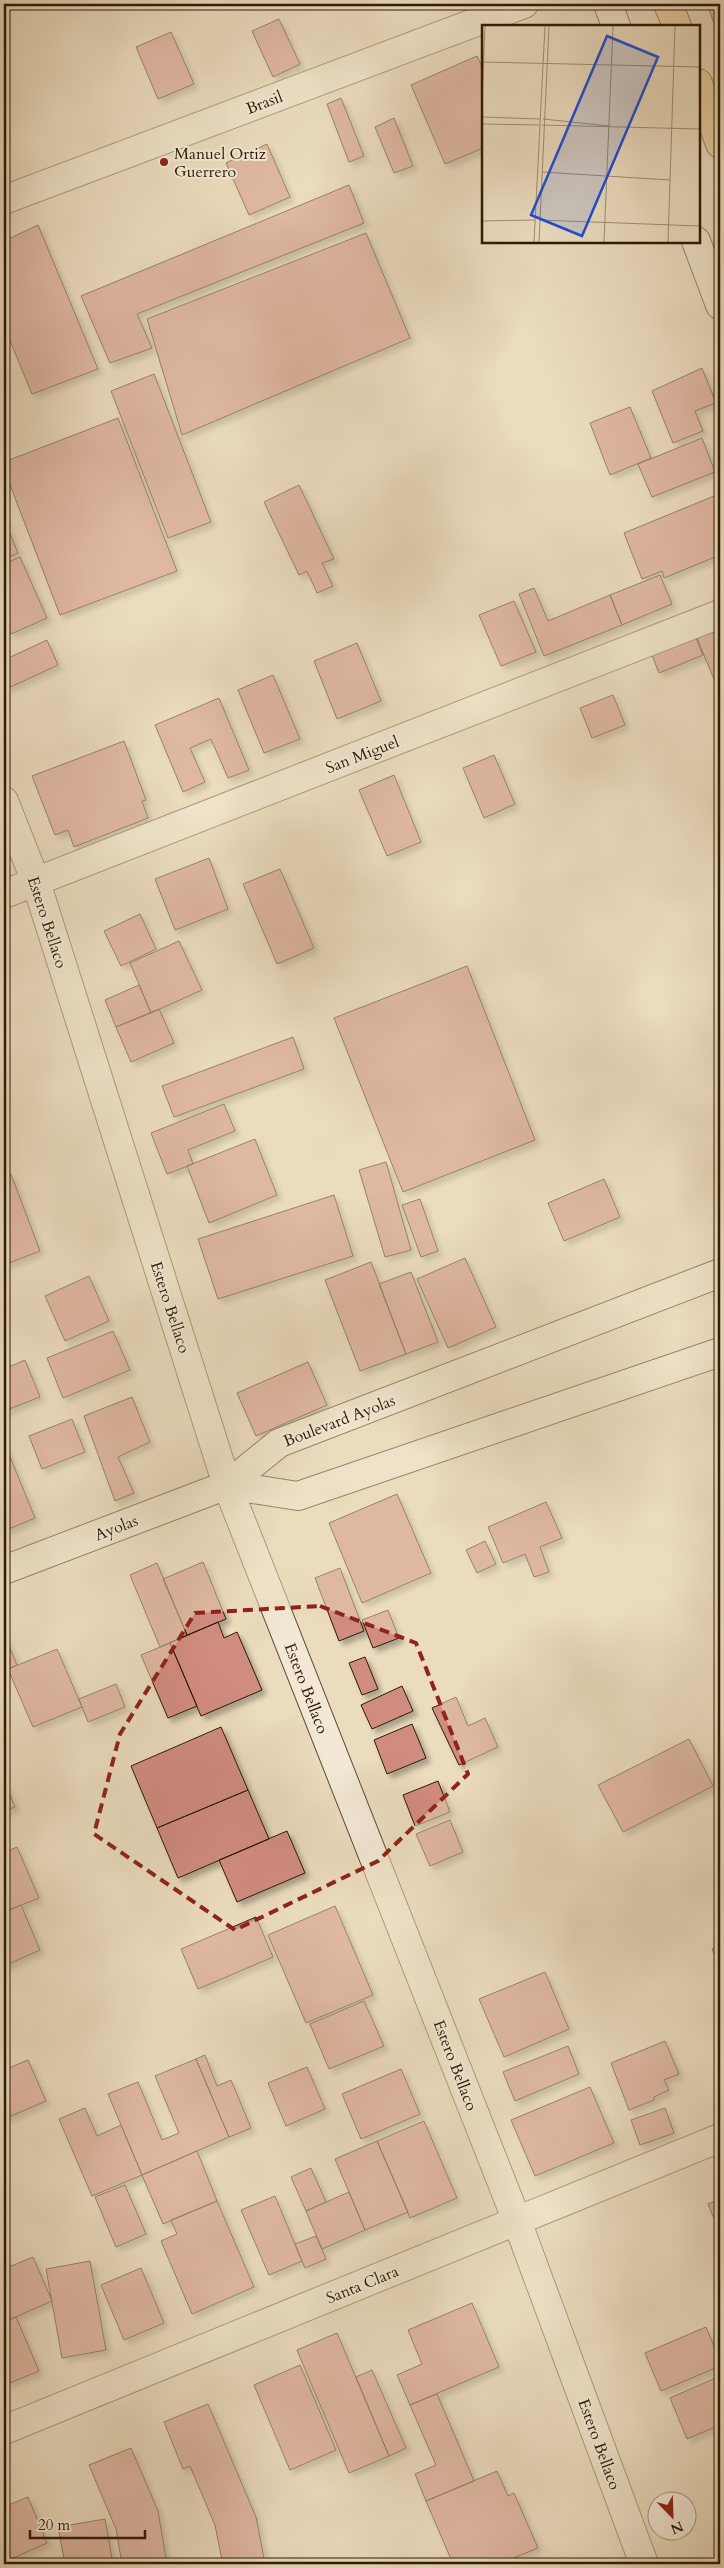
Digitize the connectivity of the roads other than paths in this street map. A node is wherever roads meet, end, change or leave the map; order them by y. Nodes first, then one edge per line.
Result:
1 (524, 4) edge
2 (608, 4) edge
3 (668, 4) edge
4 (616, 25) edge
5 (677, 25) edge
6 (699, 86) edge
7 (720, 144) edge
8 (4, 200) edge
9 (696, 242) edge
10 (720, 305) edge
11 (720, 614) edge
12 (4, 801) edge
13 (36, 882) junction
14 (4, 894) edge
15 (720, 1273) edge
16 (720, 1352) edge
17 (227, 1485) junction
18 (4, 1570) edge
19 (720, 2138) edge
20 (517, 2221) junction
21 (4, 2430) edge
22 (644, 2564) edge

1 - 8 street, Brasil
2 - 4 street
3 - 5 highway
6 - 7 highway
9 - 10 street
11 - 13 street, San Miguel
12 - 13 street, Estero Bellaco
13 - 14 street, San Miguel
13 - 17 street, Estero Bellaco
15 - 17 street, Boulevard Ayolas
16 - 17 street
17 - 18 street, Ayolas
17 - 20 street, Estero Bellaco
19 - 20 street, Santa Clara
20 - 21 street, Santa Clara
20 - 22 street, Estero Bellaco

